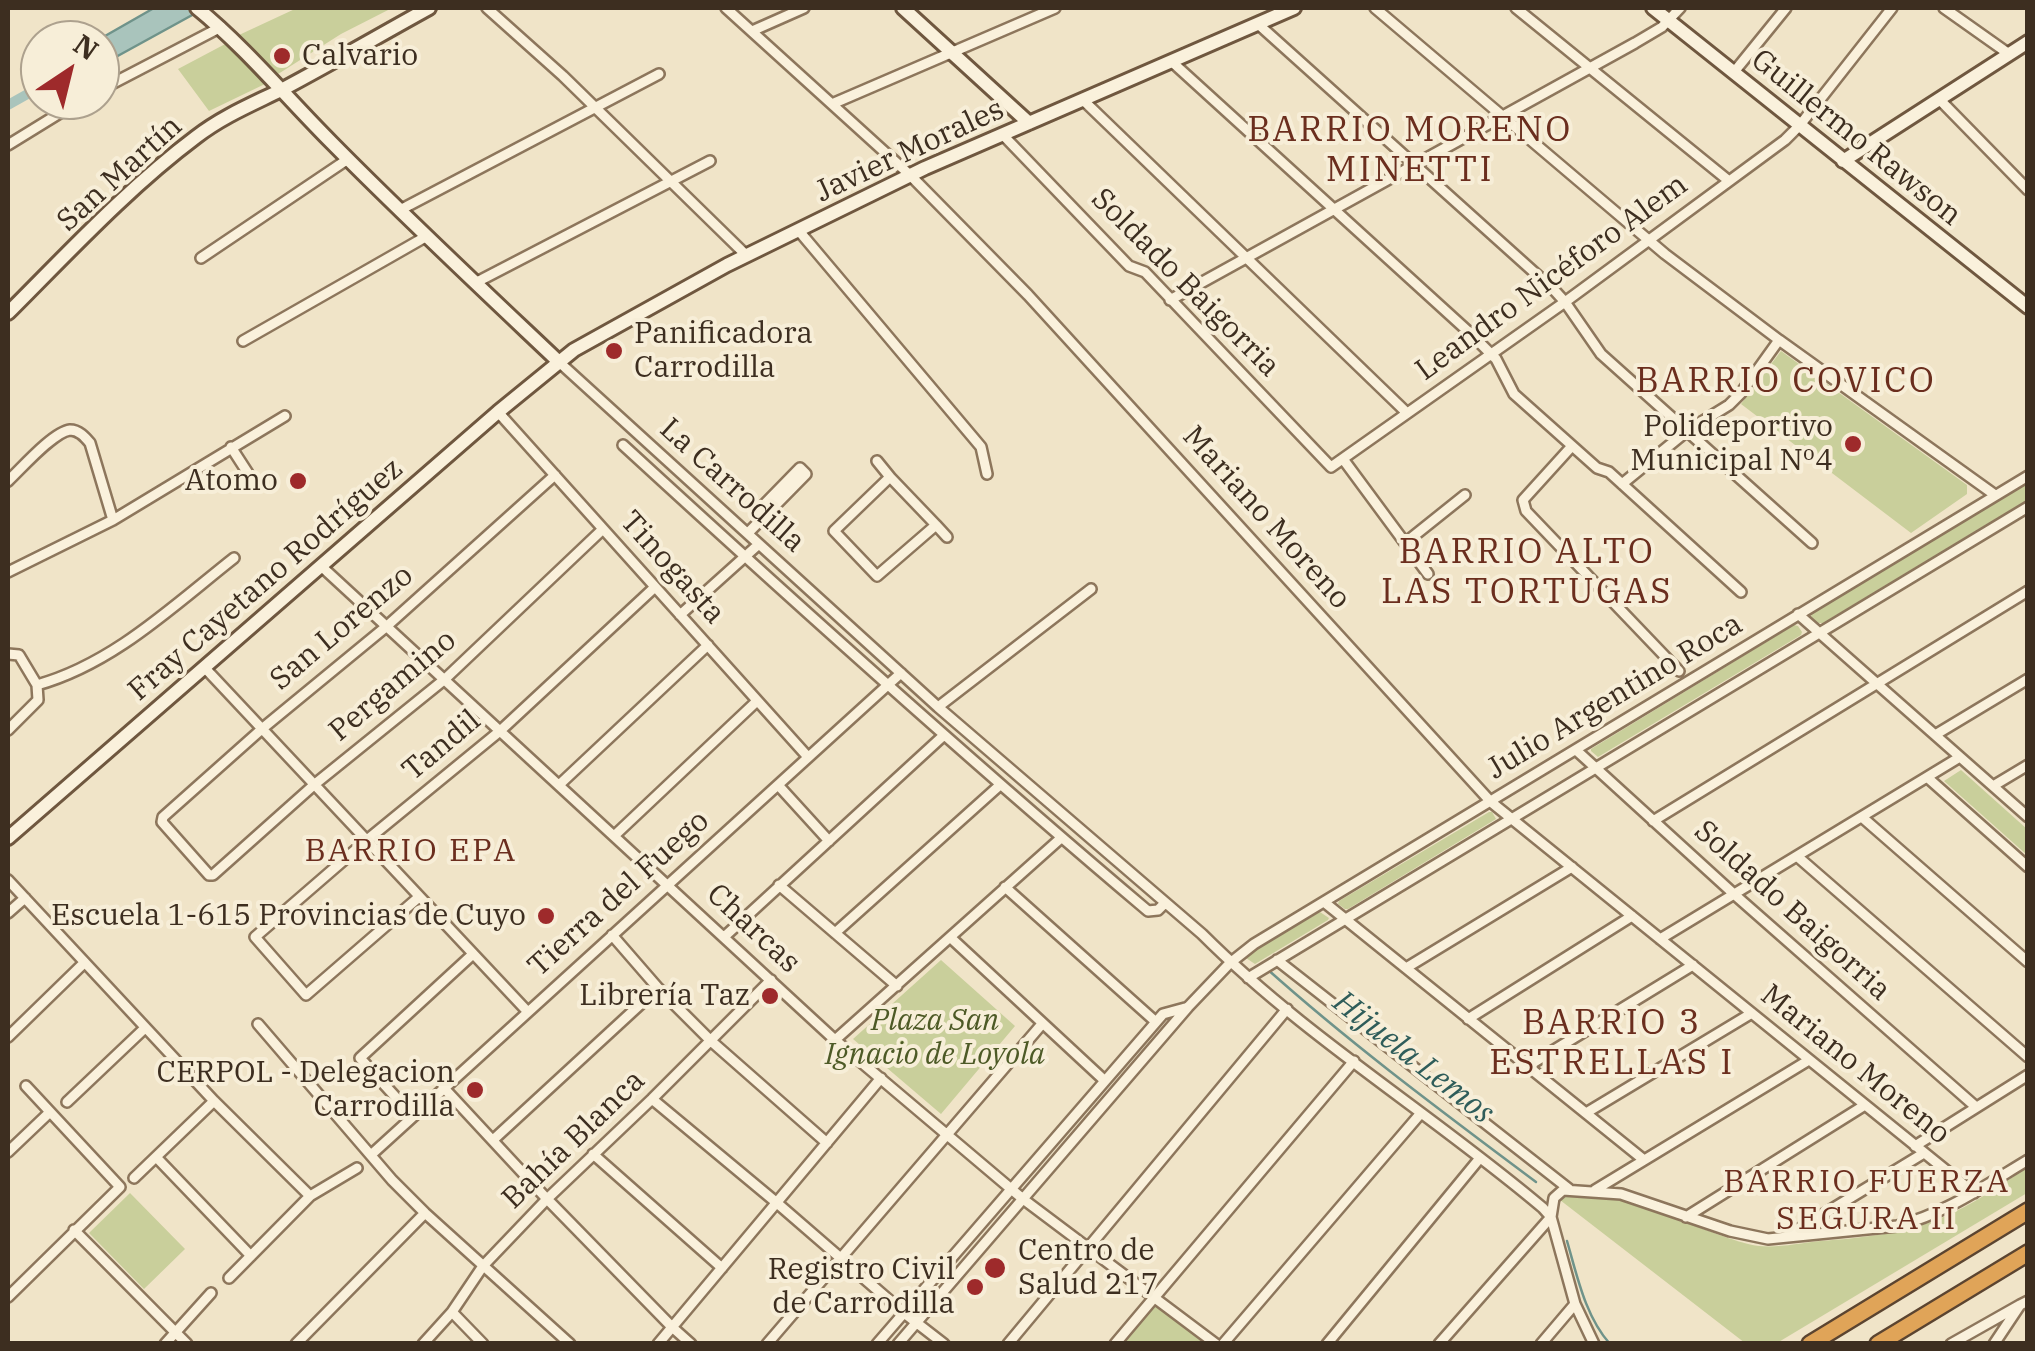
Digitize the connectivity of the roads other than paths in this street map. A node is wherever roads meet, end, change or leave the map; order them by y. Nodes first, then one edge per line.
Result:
1 (429, 8) edge
2 (487, 8) edge
3 (726, 8) edge
4 (804, 8) edge
5 (902, 8) edge
6 (1056, 8) edge
7 (1294, 8) edge
8 (1375, 8) edge
9 (1516, 8) edge
10 (1653, 8) edge
11 (1680, 8) edge
12 (1786, 8) edge
13 (1892, 8) edge
14 (1944, 8) edge
15 (199, 9) edge
16 (1669, 20) junction
17 (1258, 24) junction
18 (221, 28) junction
19 (752, 31) junction
20 (2028, 42) edge
21 (951, 52) junction
22 (2009, 54) junction
23 (1171, 61) junction
24 (1590, 68) junction
25 (1734, 72) junction
26 (660, 74) dead end
27 (120, 80) edge
28 (280, 90) junction
29 (1940, 99) junction
30 (1083, 100) junction
31 (832, 104) junction
32 (596, 108) junction
33 (1503, 115) junction
34 (49, 120) edge
35 (1028, 123) junction
36 (1800, 126) junction
37 (1002, 134) junction
38 (8, 145) edge
39 (348, 159) junction
40 (710, 161) dead end
41 (1844, 161) junction
42 (1414, 164) junction
43 (910, 175) junction
44 (1729, 181) junction
45 (672, 182) junction
46 (2028, 190) edge
47 (400, 210) junction
48 (1334, 210) junction
49 (799, 231) junction
50 (427, 236) junction
51 (1650, 239) junction
52 (748, 256) junction
53 (201, 258) dead end
54 (1247, 258) junction
55 (475, 283) junction
56 (1170, 300) junction
57 (1565, 302) junction
58 (2028, 308) edge
59 (8, 313) edge
60 (1779, 340) junction
61 (243, 341) dead end
62 (1490, 353) junction
63 (559, 362) junction
64 (498, 412) junction
65 (1407, 413) junction
66 (285, 416) dead end
67 (1686, 431) junction
68 (623, 445) dead end
69 (1572, 446) junction
70 (232, 447) junction
71 (1343, 459) junction
72 (877, 461) dead end
73 (1332, 467) joint
74 (987, 474) dead end
75 (555, 476) junction
76 (2028, 476) edge
77 (890, 477) junction
78 (8, 481) edge
79 (254, 481) dead end
80 (1622, 484) junction
81 (1995, 495) junction
82 (1464, 496) dead end
83 (2028, 507) edge
84 (764, 516) junction
85 (114, 520) junction
86 (936, 525) junction
87 (603, 529) junction
88 (748, 533) junction
89 (946, 537) dead end
90 (1405, 543) junction
91 (1812, 543) dead end
92 (759, 544) junction
93 (745, 557) junction
94 (234, 558) dead end
95 (322, 566) junction
96 (8, 572) edge
97 (1428, 574) dead end
98 (656, 587) junction
99 (1091, 589) dead end
100 (2028, 591) edge
101 (1742, 592) dead end
102 (1798, 614) junction
103 (680, 615) junction
104 (387, 626) junction
105 (1819, 633) junction
106 (708, 645) junction
107 (13, 654) edge
108 (204, 667) junction
109 (1679, 671) dead end
110 (901, 673) junction
111 (2028, 678) edge
112 (445, 679) junction
113 (1878, 684) junction
114 (37, 685) junction
115 (887, 686) junction
116 (758, 700) junction
117 (938, 707) junction
118 (263, 728) junction
119 (8, 730) edge
120 (500, 731) junction
121 (1935, 735) junction
122 (944, 736) junction
123 (1576, 750) junction
124 (808, 757) junction
125 (1960, 757) junction
126 (2028, 765) edge
127 (1594, 767) junction
128 (1928, 778) junction
129 (315, 784) junction
130 (559, 784) junction
131 (778, 785) junction
132 (1000, 785) junction
133 (1994, 786) junction
134 (1491, 802) junction
135 (2028, 817) edge
136 (1512, 818) junction
137 (1862, 818) junction
138 (1653, 821) junction
139 (614, 836) junction
140 (8, 838) edge
141 (1061, 838) junction
142 (367, 840) junction
143 (829, 842) junction
144 (1798, 856) junction
145 (1572, 866) junction
146 (2028, 867) edge
147 (211, 875) joint
148 (8, 880) edge
149 (667, 884) junction
150 (779, 886) junction
151 (1005, 888) junction
152 (1734, 895) junction
153 (419, 896) junction
154 (25, 898) junction
155 (1324, 902) junction
156 (1165, 903) junction
157 (8, 914) edge
158 (1632, 916) junction
159 (1345, 920) junction
160 (835, 933) junction
161 (612, 935) junction
162 (724, 937) junction
163 (951, 938) junction
164 (1660, 938) junction
165 (473, 954) junction
166 (1276, 960) junction
167 (1230, 962) junction
168 (2028, 962) edge
169 (84, 964) junction
170 (1693, 965) junction
171 (1406, 968) junction
172 (1248, 978) junction
173 (771, 980) junction
174 (897, 986) junction
175 (658, 988) junction
176 (1188, 1007) junction
177 (1286, 1009) junction
178 (526, 1012) junction
179 (1752, 1013) junction
180 (1468, 1018) junction
181 (1156, 1022) junction
182 (258, 1024) dead end
183 (1042, 1024) junction
184 (144, 1028) junction
185 (8, 1037) edge
186 (835, 1040) junction
187 (711, 1041) junction
188 (2028, 1057) edge
189 (1810, 1060) junction
190 (1354, 1061) junction
191 (1528, 1066) junction
192 (2028, 1076) edge
193 (881, 1078) junction
194 (1104, 1080) junction
195 (26, 1086) dead end
196 (443, 1087) junction
197 (652, 1099) junction
198 (214, 1101) junction
199 (68, 1102) dead end
200 (1865, 1105) junction
201 (1976, 1108) junction
202 (50, 1112) junction
203 (1586, 1112) junction
204 (1421, 1113) junction
205 (412, 1115) junction
206 (946, 1134) junction
207 (494, 1140) junction
208 (826, 1144) junction
209 (1915, 1146) junction
210 (8, 1152) edge
211 (1924, 1153) junction
212 (372, 1154) junction
213 (593, 1154) junction
214 (156, 1157) junction
215 (1480, 1158) junction
216 (1644, 1160) junction
217 (2028, 1160) edge
218 (358, 1168) dead end
219 (134, 1178) dead end
220 (1011, 1189) junction
221 (1569, 1190) junction
222 (1595, 1190) junction
223 (1974, 1192) junction
224 (310, 1196) junction
225 (547, 1199) junction
226 (1023, 1199) junction
227 (2028, 1202) edge
228 (777, 1203) junction
229 (2028, 1211) edge
230 (424, 1213) junction
231 (1551, 1217) junction
232 (1686, 1217) junction
233 (74, 1230) junction
234 (1784, 1238) junction
235 (1089, 1247) junction
236 (2028, 1253) edge
237 (251, 1256) junction
238 (840, 1258) junction
239 (1946, 1261) junction
240 (482, 1266) junction
241 (722, 1268) junction
242 (229, 1278) dead end
243 (212, 1294) dead end
244 (1156, 1297) junction
245 (8, 1298) edge
246 (1575, 1304) junction
247 (2024, 1304) edge
248 (452, 1312) junction
249 (904, 1313) junction
250 (916, 1323) junction
251 (672, 1328) junction
252 (176, 1332) junction
253 (165, 1344) edge
254 (187, 1344) edge
255 (296, 1344) edge
256 (422, 1344) edge
257 (483, 1344) edge
258 (570, 1344) edge
259 (658, 1344) edge
260 (691, 1344) edge
261 (766, 1344) edge
262 (877, 1344) edge
263 (898, 1344) edge
264 (944, 1344) edge
265 (1008, 1344) edge
266 (1115, 1344) edge
267 (1220, 1344) edge
268 (1327, 1344) edge
269 (1438, 1344) edge
270 (1542, 1344) edge
271 (1594, 1344) edge
272 (1810, 1344) edge
273 (1878, 1344) edge
274 (1951, 1344) edge
275 (1994, 1344) edge

1 - 28 street, San Martín
2 - 32 street
3 - 19 street, Mariano Moreno
4 - 19 street
5 - 21 street
6 - 21 street
7 - 17 street, Javier Morales
8 - 33 street
9 - 24 street
10 - 16 street, Guillermo Rawson
11 - 16 street
12 - 25 street
13 - 36 street, Leandro Nicéforo Alem
14 - 22 street
15 - 18 street, La Carrodilla
16 - 24 street
16 - 25 street, Guillermo Rawson
17 - 23 street, Javier Morales
17 - 42 street
18 - 27 street
18 - 28 street, La Carrodilla
19 - 31 street, Mariano Moreno
20 - 22 street
21 - 31 street
21 - 35 street
22 - 29 street
23 - 30 street, Javier Morales
23 - 48 street
24 - 33 street
24 - 44 street
25 - 36 street, Guillermo Rawson
26 - 32 street
28 - 39 street, La Carrodilla
28 - 59 street, San Martín
29 - 41 street
29 - 46 street
30 - 35 street, Javier Morales
30 - 54 street
31 - 43 street, Mariano Moreno
32 - 45 street
32 - 47 street
33 - 42 street
33 - 51 street
34 - 38 street
35 - 37 street, Javier Morales
36 - 41 street, Guillermo Rawson
36 - 44 street, Leandro Nicéforo Alem
37 - 43 street, Javier Morales
37 - 56 street, Soldado Baigorria
39 - 47 street, La Carrodilla
39 - 53 street
40 - 45 street
41 - 58 street, Guillermo Rawson
42 - 48 street
42 - 57 street
43 - 49 street, Javier Morales
43 - 134 street, Mariano Moreno
44 - 51 street, Leandro Nicéforo Alem
45 - 52 street
45 - 55 street
47 - 50 street, La Carrodilla
48 - 54 street
48 - 62 street
49 - 52 street, Javier Morales
49 - 74 street
50 - 55 street, La Carrodilla
50 - 61 street
51 - 57 street, Leandro Nicéforo Alem
51 - 60 street
52 - 63 street, Javier Morales
54 - 56 street
54 - 65 street
55 - 63 street, La Carrodilla
56 - 73 street, Soldado Baigorria
57 - 62 street, Leandro Nicéforo Alem
57 - 67 street
60 - 67 street
60 - 81 street
62 - 65 street, Leandro Nicéforo Alem
62 - 69 street
63 - 64 street, Fray Cayetano Rodríguez
63 - 88 street, La Carrodilla
64 - 75 street, Tinogasta
64 - 95 street, Fray Cayetano Rodríguez
65 - 71 street, Leandro Nicéforo Alem
66 - 70 street
67 - 80 street
67 - 91 street
68 - 93 street, La Carrodilla
69 - 80 street
69 - 109 street
70 - 79 street
70 - 85 street
71 - 73 street, Leandro Nicéforo Alem
71 - 90 street
72 - 77 street
75 - 87 street, Tinogasta
75 - 104 street, San Lorenzo
76 - 81 street, Julio Argentino Roca
77 - 86 street
77 - 86 street
78 - 85 street
80 - 101 street
81 - 102 street, Julio Argentino Roca
82 - 90 street
83 - 105 street, Julio Argentino Roca
84 - 84 street
84 - 88 street
85 - 96 street
86 - 89 street
87 - 98 street, Tinogasta
87 - 112 street, Pergamino
88 - 92 street, La Carrodilla
90 - 97 street
92 - 93 street
92 - 110 street, La Carrodilla
93 - 103 street
93 - 115 street, La Carrodilla
94 - 114 street
95 - 104 street, Charcas
95 - 108 street, Fray Cayetano Rodríguez
98 - 103 street, Tinogasta
98 - 120 street, Tandil
99 - 117 street
100 - 113 street
102 - 105 street
102 - 123 street, Julio Argentino Roca
103 - 106 street, Tinogasta
104 - 112 street, Charcas
104 - 118 street, San Lorenzo
105 - 113 street
105 - 127 street, Julio Argentino Roca
106 - 116 street, Tinogasta
106 - 130 street
107 - 114 street
108 - 118 street
108 - 140 street, Fray Cayetano Rodríguez
110 - 115 street, Tierra del Fuego
110 - 117 street, La Carrodilla
111 - 121 street
112 - 120 street, Charcas
112 - 129 street, Pergamino
113 - 121 street
113 - 138 street
114 - 119 street
115 - 122 street, La Carrodilla
115 - 124 street, Tierra del Fuego
116 - 124 street, Tinogasta
116 - 139 street
117 - 156 street, La Carrodilla
118 - 129 street
118 - 147 street, San Lorenzo
120 - 130 street, Charcas
120 - 142 street, Tandil
121 - 125 street
122 - 132 street, La Carrodilla
122 - 143 street
123 - 127 street, Soldado Baigorria
123 - 134 street, Julio Argentino Roca
124 - 131 street, Tierra del Fuego
125 - 128 street
125 - 133 street
126 - 133 street
127 - 136 street, Julio Argentino Roca
127 - 138 street, Soldado Baigorria
128 - 137 street
128 - 146 street
129 - 142 street
129 - 147 street, Pergamino
130 - 139 street, Charcas
131 - 143 street
131 - 149 street, Tierra del Fuego
132 - 141 street, La Carrodilla
132 - 160 street
133 - 135 street
134 - 136 street, Mariano Moreno
134 - 155 street, Julio Argentino Roca
136 - 145 street, Mariano Moreno
136 - 159 street, Julio Argentino Roca
137 - 144 street
137 - 168 street
138 - 152 street, Soldado Baigorria
139 - 149 street, Charcas
141 - 151 street
141 - 156 street, La Carrodilla
142 - 153 street
142 - 153 street, Tandil
143 - 150 street
144 - 152 street
144 - 188 street
145 - 158 street, Mariano Moreno
145 - 171 street
148 - 154 street
149 - 161 street, Tierra del Fuego
149 - 162 street, Charcas
150 - 160 street
150 - 162 street
151 - 163 street
151 - 181 street
152 - 164 street
152 - 201 street, Soldado Baigorria
153 - 165 street
154 - 157 street
154 - 169 street
155 - 159 street
155 - 167 street, Julio Argentino Roca
156 - 167 street, La Carrodilla
158 - 164 street, Mariano Moreno
158 - 180 street
159 - 166 street, Julio Argentino Roca
159 - 171 street
160 - 174 street
161 - 175 street
161 - 178 street, Tierra del Fuego
162 - 173 street, Charcas
163 - 174 street
163 - 183 street
164 - 170 street, Mariano Moreno
165 - 178 street
165 - 205 street
166 - 172 street, Julio Argentino Roca
166 - 221 street
167 - 172 street, La Carrodilla
167 - 176 street, Julio Argentino Roca
169 - 184 street
169 - 185 street
170 - 179 street, Mariano Moreno
170 - 191 street
171 - 180 street
172 - 177 street, La Carrodilla
173 - 186 street, Charcas
173 - 187 street, Bahía Blanca
174 - 186 street
175 - 187 street
175 - 207 street
176 - 181 street
176 - 226 street, Julio Argentino Roca
177 - 190 street, La Carrodilla
177 - 235 street
178 - 196 street, Tierra del Fuego
179 - 189 street, Mariano Moreno
179 - 203 street
180 - 191 street
181 - 194 street
182 - 212 street
183 - 194 street
183 - 206 street
184 - 198 street
184 - 199 street
186 - 193 street, Charcas
187 - 197 street, Bahía Blanca
187 - 208 street
189 - 200 street, Mariano Moreno
189 - 216 street
190 - 204 street, La Carrodilla
190 - 244 street
191 - 203 street
192 - 201 street
193 - 206 street, Charcas
193 - 208 street
194 - 220 street
195 - 202 street
196 - 205 street, Tierra del Fuego
196 - 207 street
197 - 213 street, Bahía Blanca
197 - 228 street
198 - 214 street
198 - 224 street
200 - 209 street, Mariano Moreno
200 - 232 street
201 - 209 street
202 - 210 street
202 - 233 street
203 - 216 street
204 - 215 street, La Carrodilla
204 - 267 street
205 - 212 street, Tierra del Fuego
206 - 220 street, Charcas
206 - 238 street
207 - 225 street
208 - 228 street
209 - 211 street, Mariano Moreno
211 - 223 street, Mariano Moreno
211 - 234 street
212 - 230 street
213 - 225 street, Bahía Blanca
213 - 241 street
214 - 219 street
214 - 237 street
215 - 231 street, La Carrodilla
215 - 268 street
216 - 222 street
217 - 223 street
218 - 224 street
220 - 226 street, Charcas
220 - 249 street
221 - 222 street
221 - 231 street
222 - 232 street
223 - 234 street
224 - 237 street
225 - 240 street, Bahía Blanca
225 - 251 street
226 - 235 street, Charcas
226 - 250 street, Julio Argentino Roca
227 - 239 highway
228 - 238 street
228 - 241 street
229 - 239 highway
230 - 240 street
230 - 255 street
231 - 246 street
231 - 269 street
232 - 234 street
233 - 245 street
233 - 252 street
235 - 244 street, Charcas
235 - 265 street
236 - 273 highway
237 - 242 street
238 - 249 street
238 - 261 street
239 - 272 highway
240 - 248 street, Bahía Blanca
240 - 258 street
241 - 251 street
243 - 252 street
244 - 266 street
244 - 267 street, Charcas
246 - 270 street
246 - 271 street
247 - 274 street
247 - 275 street
248 - 256 street, Bahía Blanca
248 - 257 street
249 - 250 street
249 - 262 street
250 - 263 street, Julio Argentino Roca
250 - 264 street
251 - 259 street
251 - 260 street
252 - 253 street
252 - 254 street

